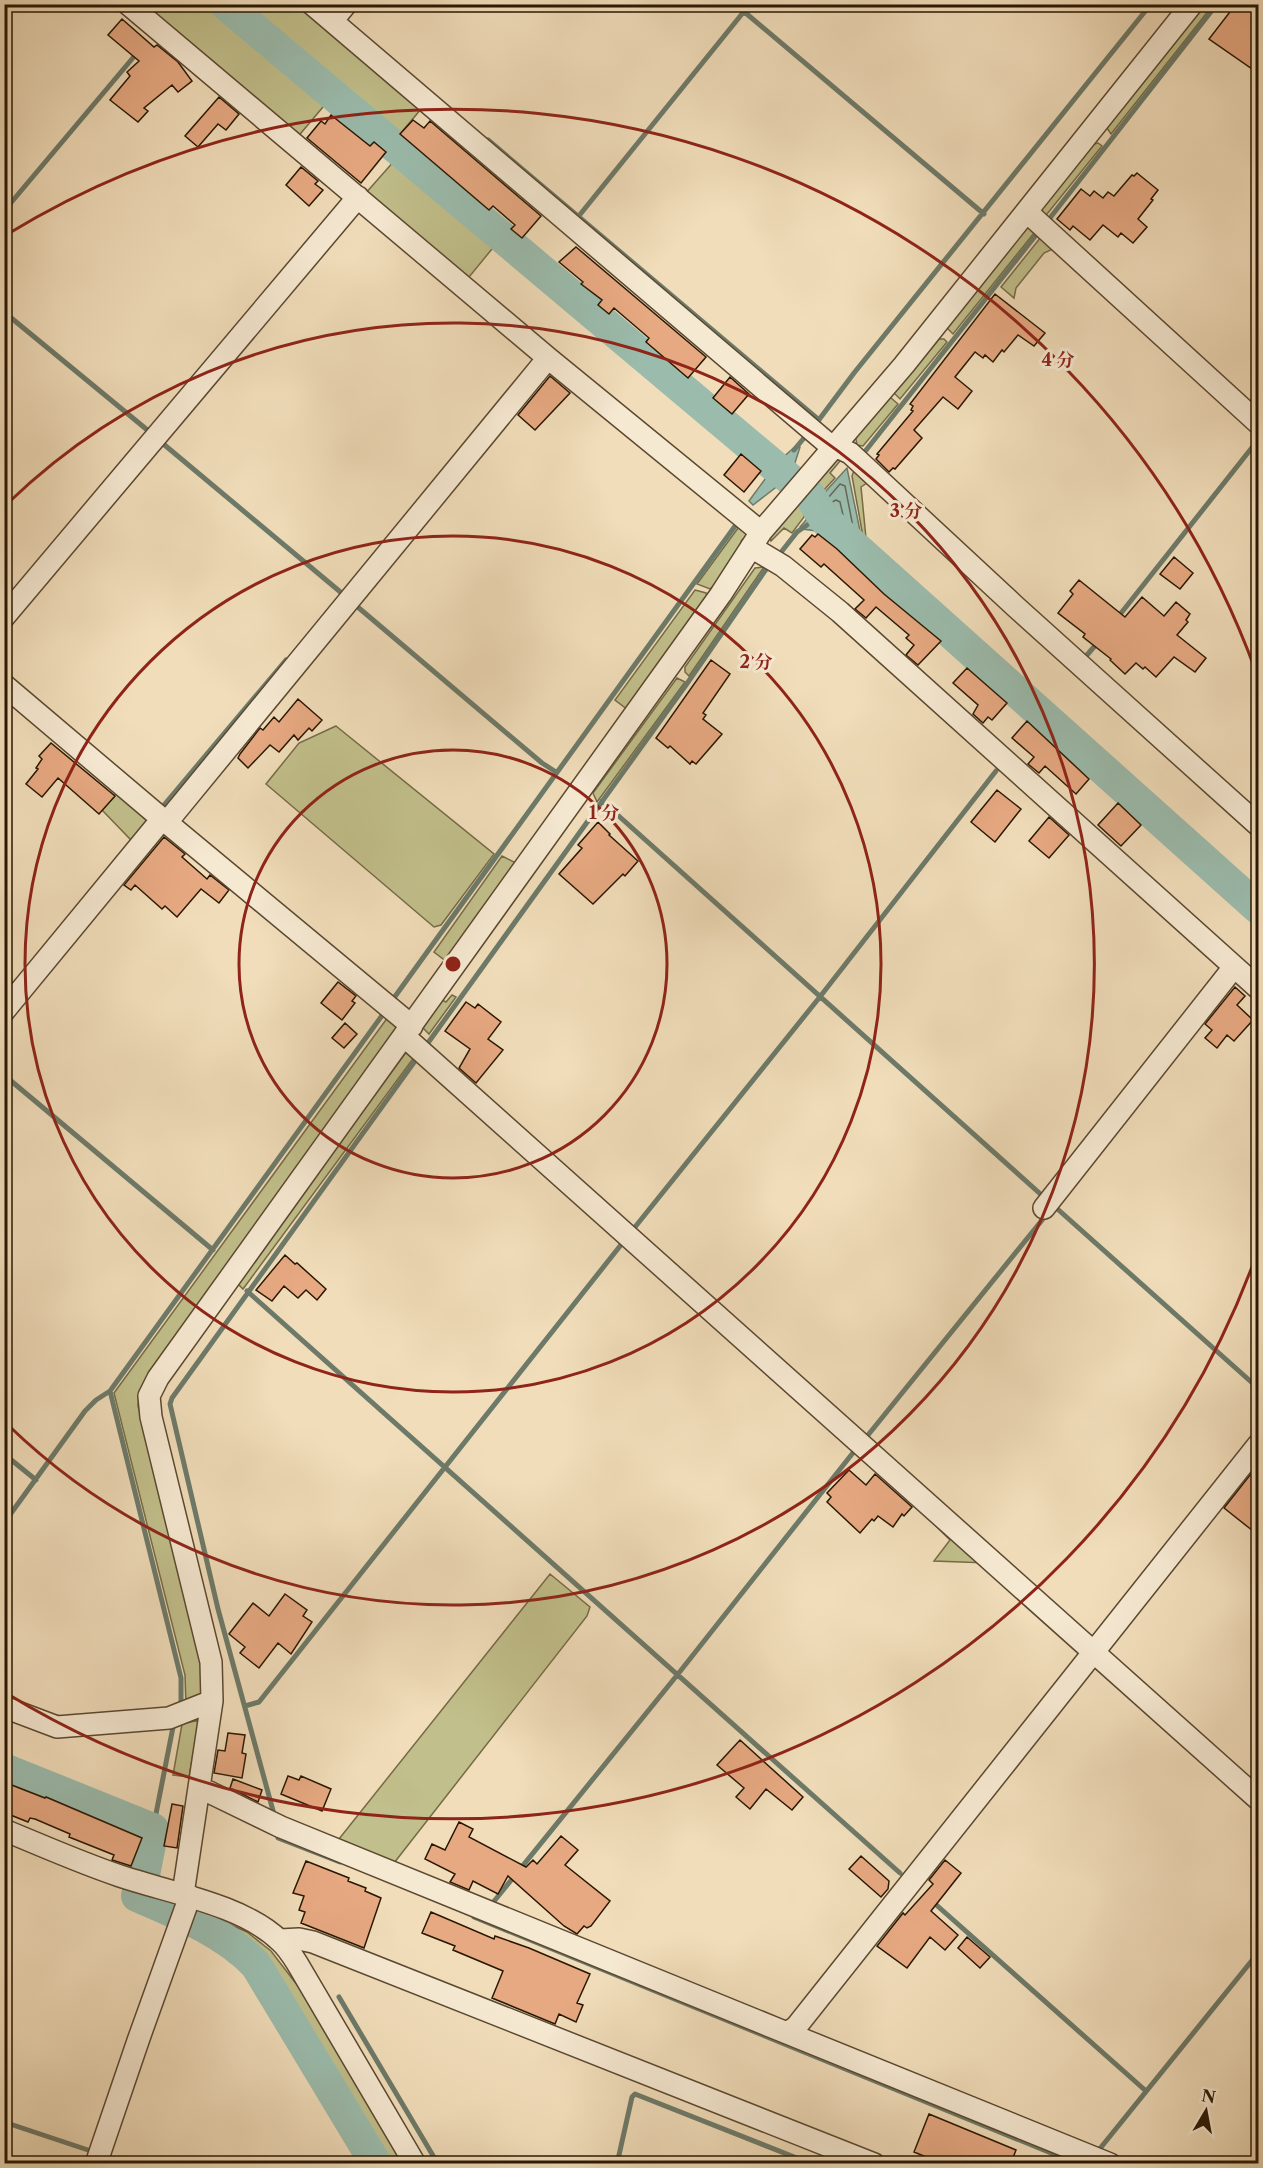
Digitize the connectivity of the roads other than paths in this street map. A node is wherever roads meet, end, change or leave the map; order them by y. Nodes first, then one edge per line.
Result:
1 (128, 4) edge
2 (312, 4) edge
3 (1192, 4) edge
4 (338, 13) edge
5 (355, 201) junction
6 (1038, 222) junction
7 (548, 358) junction
8 (1258, 423) edge
9 (835, 446) junction
10 (756, 540) junction
11 (4, 617) edge
12 (4, 684) edge
13 (160, 820) junction
14 (1258, 825) edge
15 (1234, 967) junction
16 (1258, 988) edge
17 (4, 1011) edge
18 (415, 1041) junction
19 (1047, 1204) dead end
20 (1258, 1446) edge
21 (1094, 1653) junction
22 (212, 1701) junction
23 (4, 1707) edge
24 (199, 1791) junction
25 (1258, 1799) edge
26 (4, 1830) edge
27 (185, 1905) junction
28 (280, 1940) junction
29 (793, 2036) junction
30 (99, 2157) edge
31 (415, 2163) edge
32 (874, 2163) edge
33 (1110, 2163) edge

1 - 5 street
2 - 4 street
3 - 6 street
4 - 9 street
5 - 7 street
5 - 11 street
6 - 8 street
6 - 9 street
7 - 10 street
7 - 13 street
9 - 10 street
9 - 14 street
10 - 15 street
10 - 18 street
12 - 13 street
13 - 17 street
13 - 18 street
15 - 16 street
15 - 19 street
18 - 21 street
18 - 22 street
20 - 21 street
21 - 25 street
21 - 29 street
22 - 23 street
22 - 24 street
24 - 27 street
24 - 29 street
26 - 27 street
27 - 28 street
27 - 30 street
28 - 31 street
28 - 32 street
29 - 33 street

